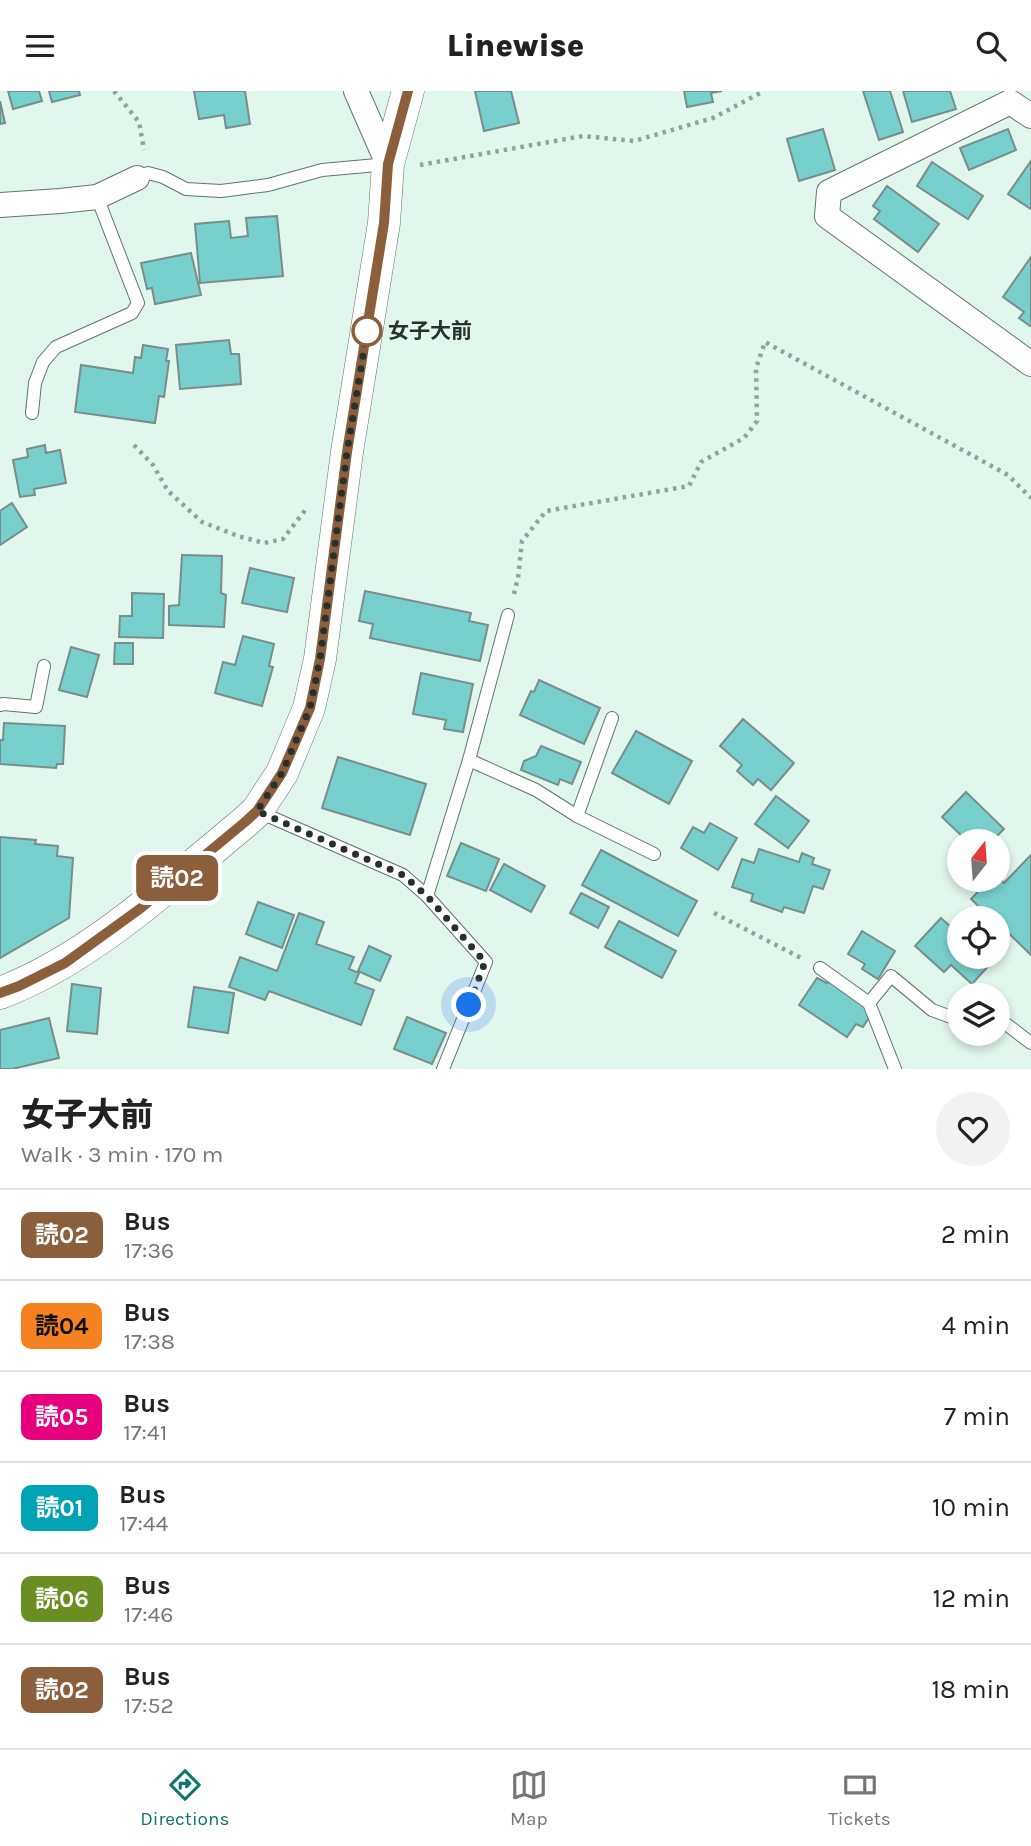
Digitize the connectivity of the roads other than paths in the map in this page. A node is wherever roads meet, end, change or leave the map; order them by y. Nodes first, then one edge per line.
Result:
1 (356, 91) edge
2 (408, 91) edge
3 (1031, 116) edge
4 (402, 165) junction
5 (142, 175) joint
6 (97, 197) junction
7 (0, 205) edge
8 (1031, 364) edge
9 (32, 413) dead end
10 (508, 615) road end
11 (44, 666) dead end
12 (0, 705) edge
13 (612, 718) dead end
14 (469, 760) junction
15 (257, 811) junction
16 (577, 816) junction
17 (654, 853) dead end
18 (427, 896) junction
19 (820, 968) road end
20 (0, 993) edge
21 (869, 1003) junction
22 (947, 1016) edge
23 (1010, 1026) edge
24 (1031, 1043) edge
25 (443, 1069) edge
26 (895, 1069) edge

1 - 4 street
2 - 4 street
3 - 8 street
4 - 5 lane
4 - 15 street
5 - 6 street
6 - 7 street
6 - 9 lane
10 - 14 lane
11 - 12 lane
13 - 16 lane
14 - 16 lane
14 - 18 lane
15 - 18 lane
15 - 20 street
16 - 17 lane
18 - 25 lane
19 - 21 lane
21 - 22 lane
21 - 26 lane
23 - 24 lane

